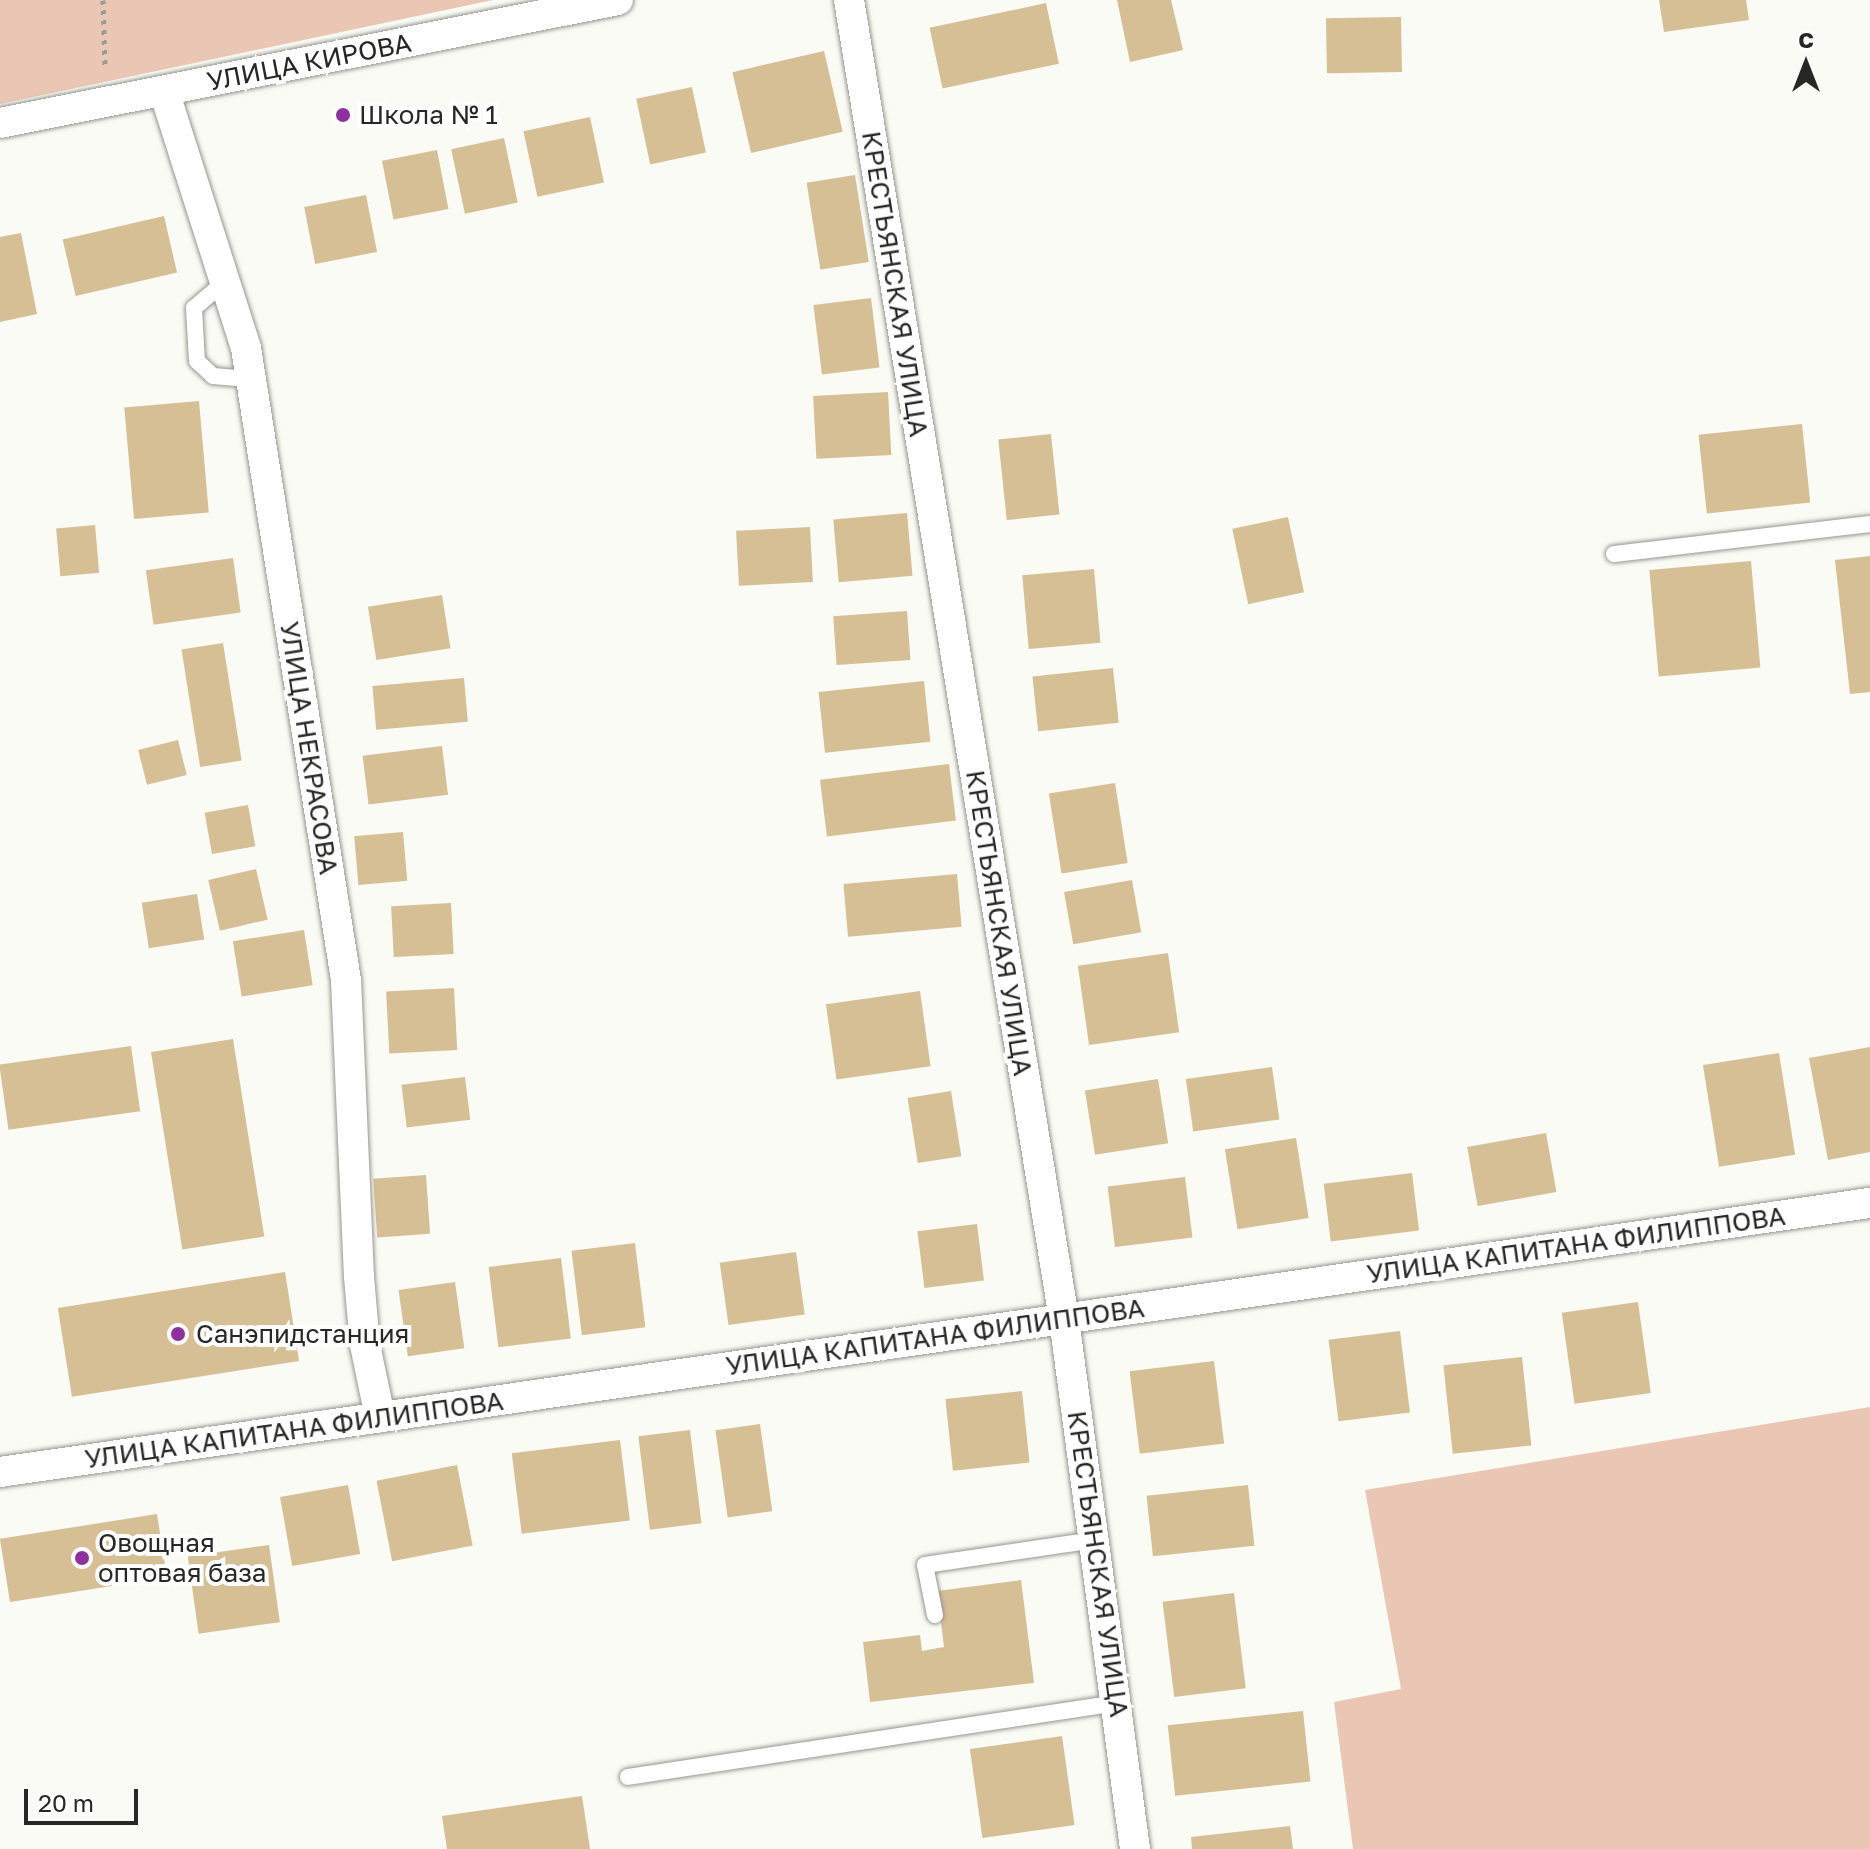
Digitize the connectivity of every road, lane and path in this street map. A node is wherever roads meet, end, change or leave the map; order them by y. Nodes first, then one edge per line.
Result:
1 (103, 0) edge
2 (618, 0) edge
3 (849, 0) edge
4 (164, 91) junction
5 (107, 102) junction
6 (0, 123) edge
7 (228, 279) junction
8 (251, 379) junction
9 (1870, 524) edge
10 (1614, 554) dead end
11 (1870, 1203) edge
12 (1064, 1319) junction
13 (380, 1417) junction
14 (0, 1472) edge
15 (1094, 1540) junction
16 (935, 1615) dead end
17 (1117, 1703) junction
18 (628, 1777) dead end
19 (1135, 1849) edge

1 - 5 path
2 - 4 street, УЛИЦА КИРОВА
3 - 12 street, КРЕСТЬЯНСКАЯ УЛИЦА
4 - 5 street, УЛИЦА КИРОВА
4 - 7 street, УЛИЦА НЕКРАСОВА
5 - 6 street, УЛИЦА КИРОВА
7 - 8 street, УЛИЦА НЕКРАСОВА
7 - 8 lane
8 - 13 street, УЛИЦА НЕКРАСОВА
9 - 10 lane
11 - 12 street, УЛИЦА КАПИТАНА ФИЛИППОВА
12 - 13 street, УЛИЦА КАПИТАНА ФИЛИППОВА
12 - 15 street, КРЕСТЬЯНСКАЯ УЛИЦА
13 - 14 street, УЛИЦА КАПИТАНА ФИЛИППОВА
15 - 16 lane
15 - 17 street, КРЕСТЬЯНСКАЯ УЛИЦА
17 - 18 lane
17 - 19 street, КРЕСТЬЯНСКАЯ УЛИЦА

